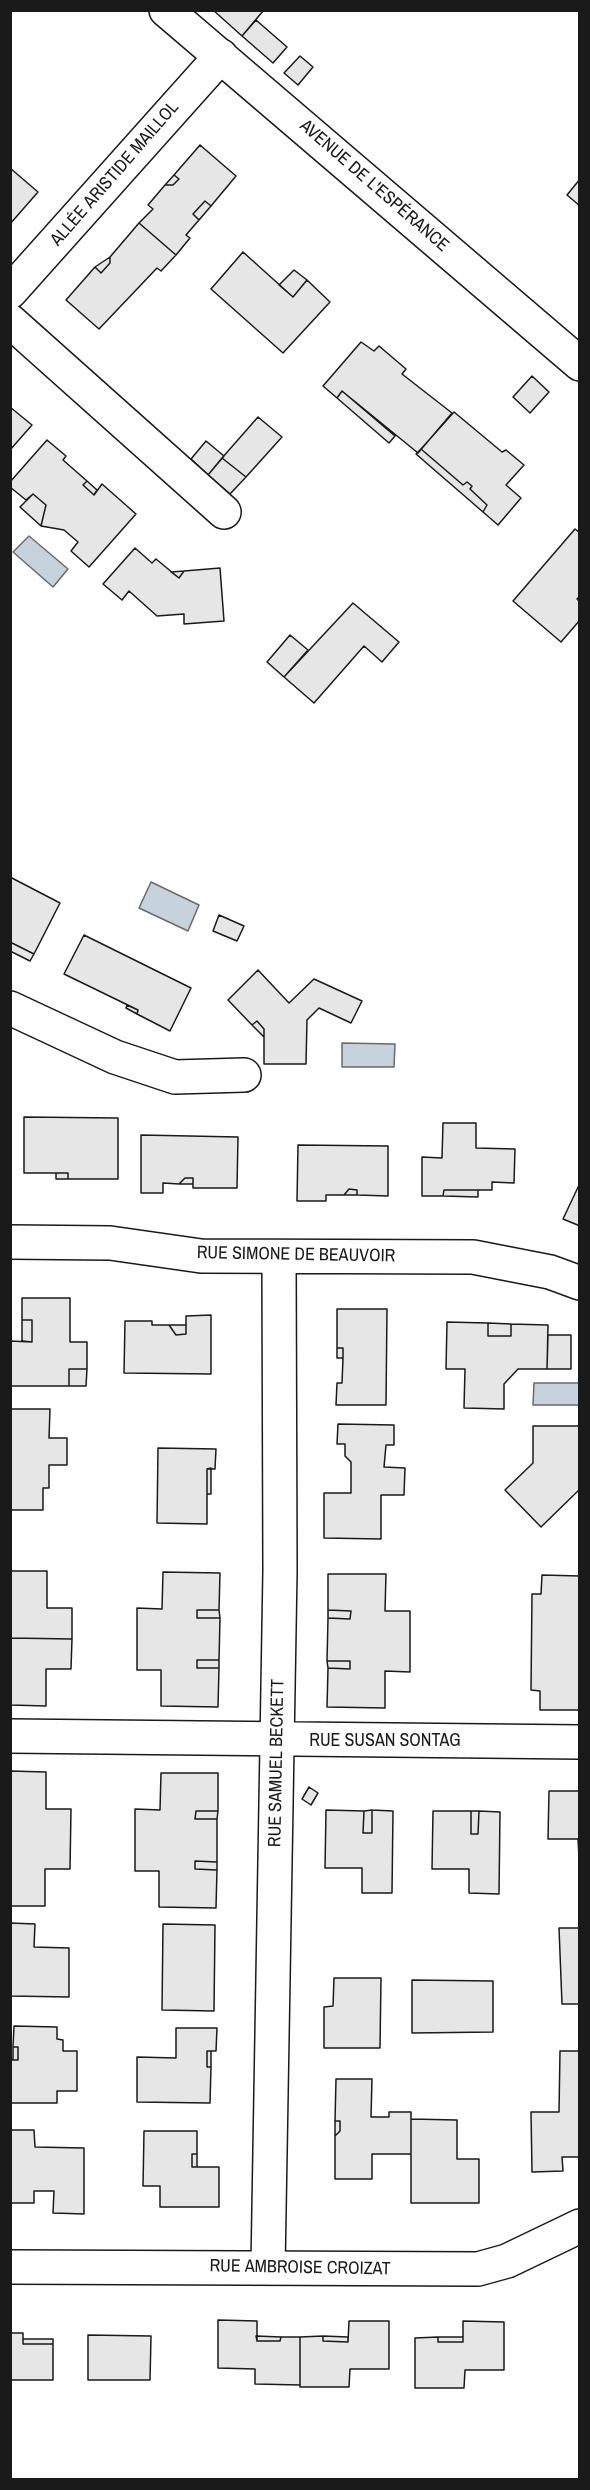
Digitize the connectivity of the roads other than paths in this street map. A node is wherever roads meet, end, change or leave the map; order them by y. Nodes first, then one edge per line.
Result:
1 (166, 10) edge
2 (221, 56) junction
3 (10, 292) edge
4 (10, 321) edge
5 (579, 364) edge
6 (224, 512) dead end
7 (10, 1008) edge
8 (244, 1076) dead end
9 (10, 1242) edge
10 (279, 1258) junction
11 (579, 1283) edge
12 (10, 1736) edge
13 (277, 1741) junction
14 (579, 1742) edge
15 (579, 2226) edge
16 (10, 2267) edge
17 (268, 2267) junction

1 - 2 street, AVENUE DE L'ESPÉRANCE
2 - 3 street, ALLÉE ARISTIDE MAILLOL
2 - 5 street, AVENUE DE L'ESPÉRANCE
4 - 6 street
7 - 8 street
9 - 10 street, RUE SIMONE DE BEAUVOIR
10 - 11 street, RUE SIMONE DE BEAUVOIR
10 - 13 street, RUE SAMUEL BECKETT
12 - 13 street, RUE SUSAN SONTAG
13 - 14 street, RUE SUSAN SONTAG
13 - 17 street, RUE SAMUEL BECKETT
15 - 17 street, RUE AMBROISE CROIZAT
16 - 17 street, RUE AMBROISE CROIZAT

